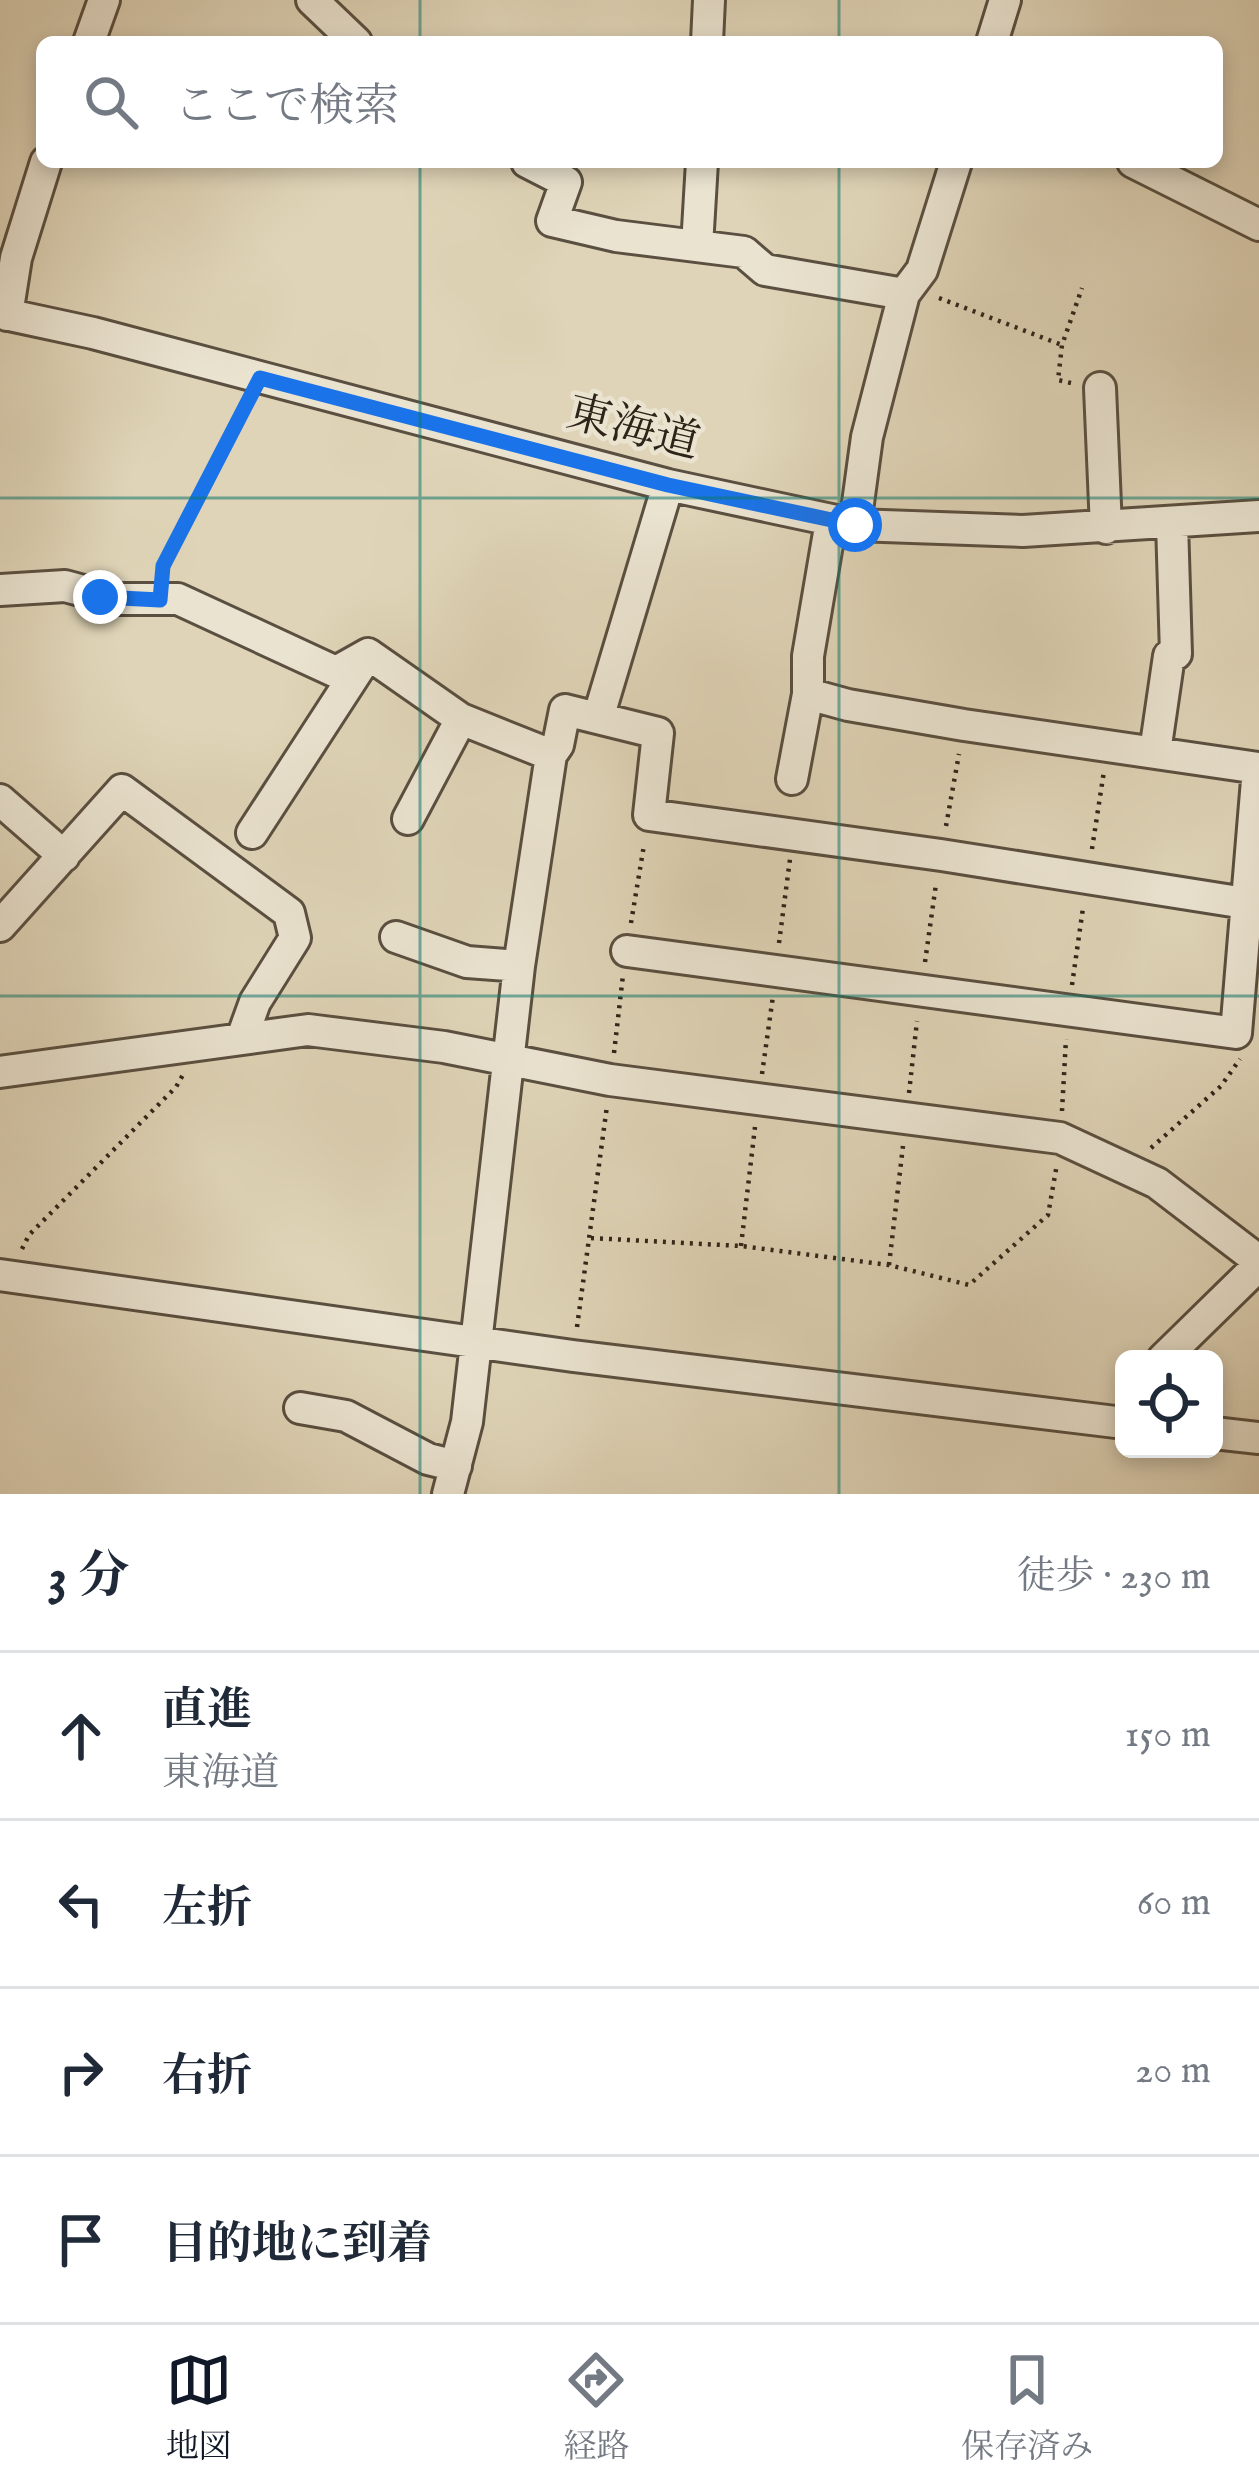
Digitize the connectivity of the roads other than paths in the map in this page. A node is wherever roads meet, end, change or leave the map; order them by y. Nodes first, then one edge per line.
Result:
1 (104, 0) edge
2 (312, 0) edge
3 (709, 0) edge
4 (1005, 0) edge
5 (91, 36) edge
6 (350, 36) edge
7 (707, 36) edge
8 (994, 36) edge
9 (44, 168) edge
10 (539, 168) edge
11 (702, 168) edge
12 (954, 168) edge
13 (1145, 168) edge
14 (1259, 225) edge
15 (697, 246) junction
16 (907, 291) junction
17 (3, 314) edge
18 (1100, 388) road end
19 (668, 485) junction
20 (1259, 517) edge
21 (843, 523) junction
22 (1172, 523) junction
23 (1106, 528) junction
24 (0, 590) edge
25 (368, 654) junction
26 (808, 694) junction
27 (599, 716) junction
28 (461, 719) junction
29 (1156, 752) junction
30 (551, 755) junction
31 (792, 779) dead end
32 (0, 800) edge
33 (408, 819) dead end
34 (252, 833) dead end
35 (64, 856) junction
36 (1245, 903) junction
37 (0, 926) edge
38 (396, 937) dead end
39 (626, 951) dead end
40 (1249, 959) edge
41 (519, 966) junction
42 (242, 1037) junction
43 (509, 1060) junction
44 (0, 1072) edge
45 (1259, 1263) edge
46 (5, 1275) edge
47 (478, 1342) junction
48 (1172, 1350) edge
49 (300, 1408) dead end
50 (1115, 1422) edge
51 (1223, 1434) edge
52 (1259, 1438) edge
53 (452, 1480) edge

1 - 5 street
2 - 6 street
3 - 7 street
4 - 8 street
9 - 17 street
10 - 15 street
11 - 15 street
12 - 16 street
13 - 14 street
15 - 16 street
16 - 21 street
17 - 19 street, 東海道
18 - 23 street
19 - 21 street, 東海道
19 - 27 street
20 - 22 street, 東海道
21 - 23 street, 東海道
21 - 26 street
22 - 23 street, 東海道
22 - 29 street
24 - 25 street
25 - 28 street
25 - 34 street
26 - 29 street
26 - 31 street
27 - 30 street
27 - 36 street
28 - 30 street
28 - 33 street
29 - 36 street
30 - 41 street
32 - 35 street
35 - 37 street
35 - 42 street
36 - 40 street
38 - 41 street
39 - 40 street
41 - 43 street
42 - 43 street
42 - 44 street
43 - 45 street
43 - 47 street
45 - 48 street
46 - 47 street
47 - 50 street
47 - 53 street
49 - 53 street
51 - 52 street

